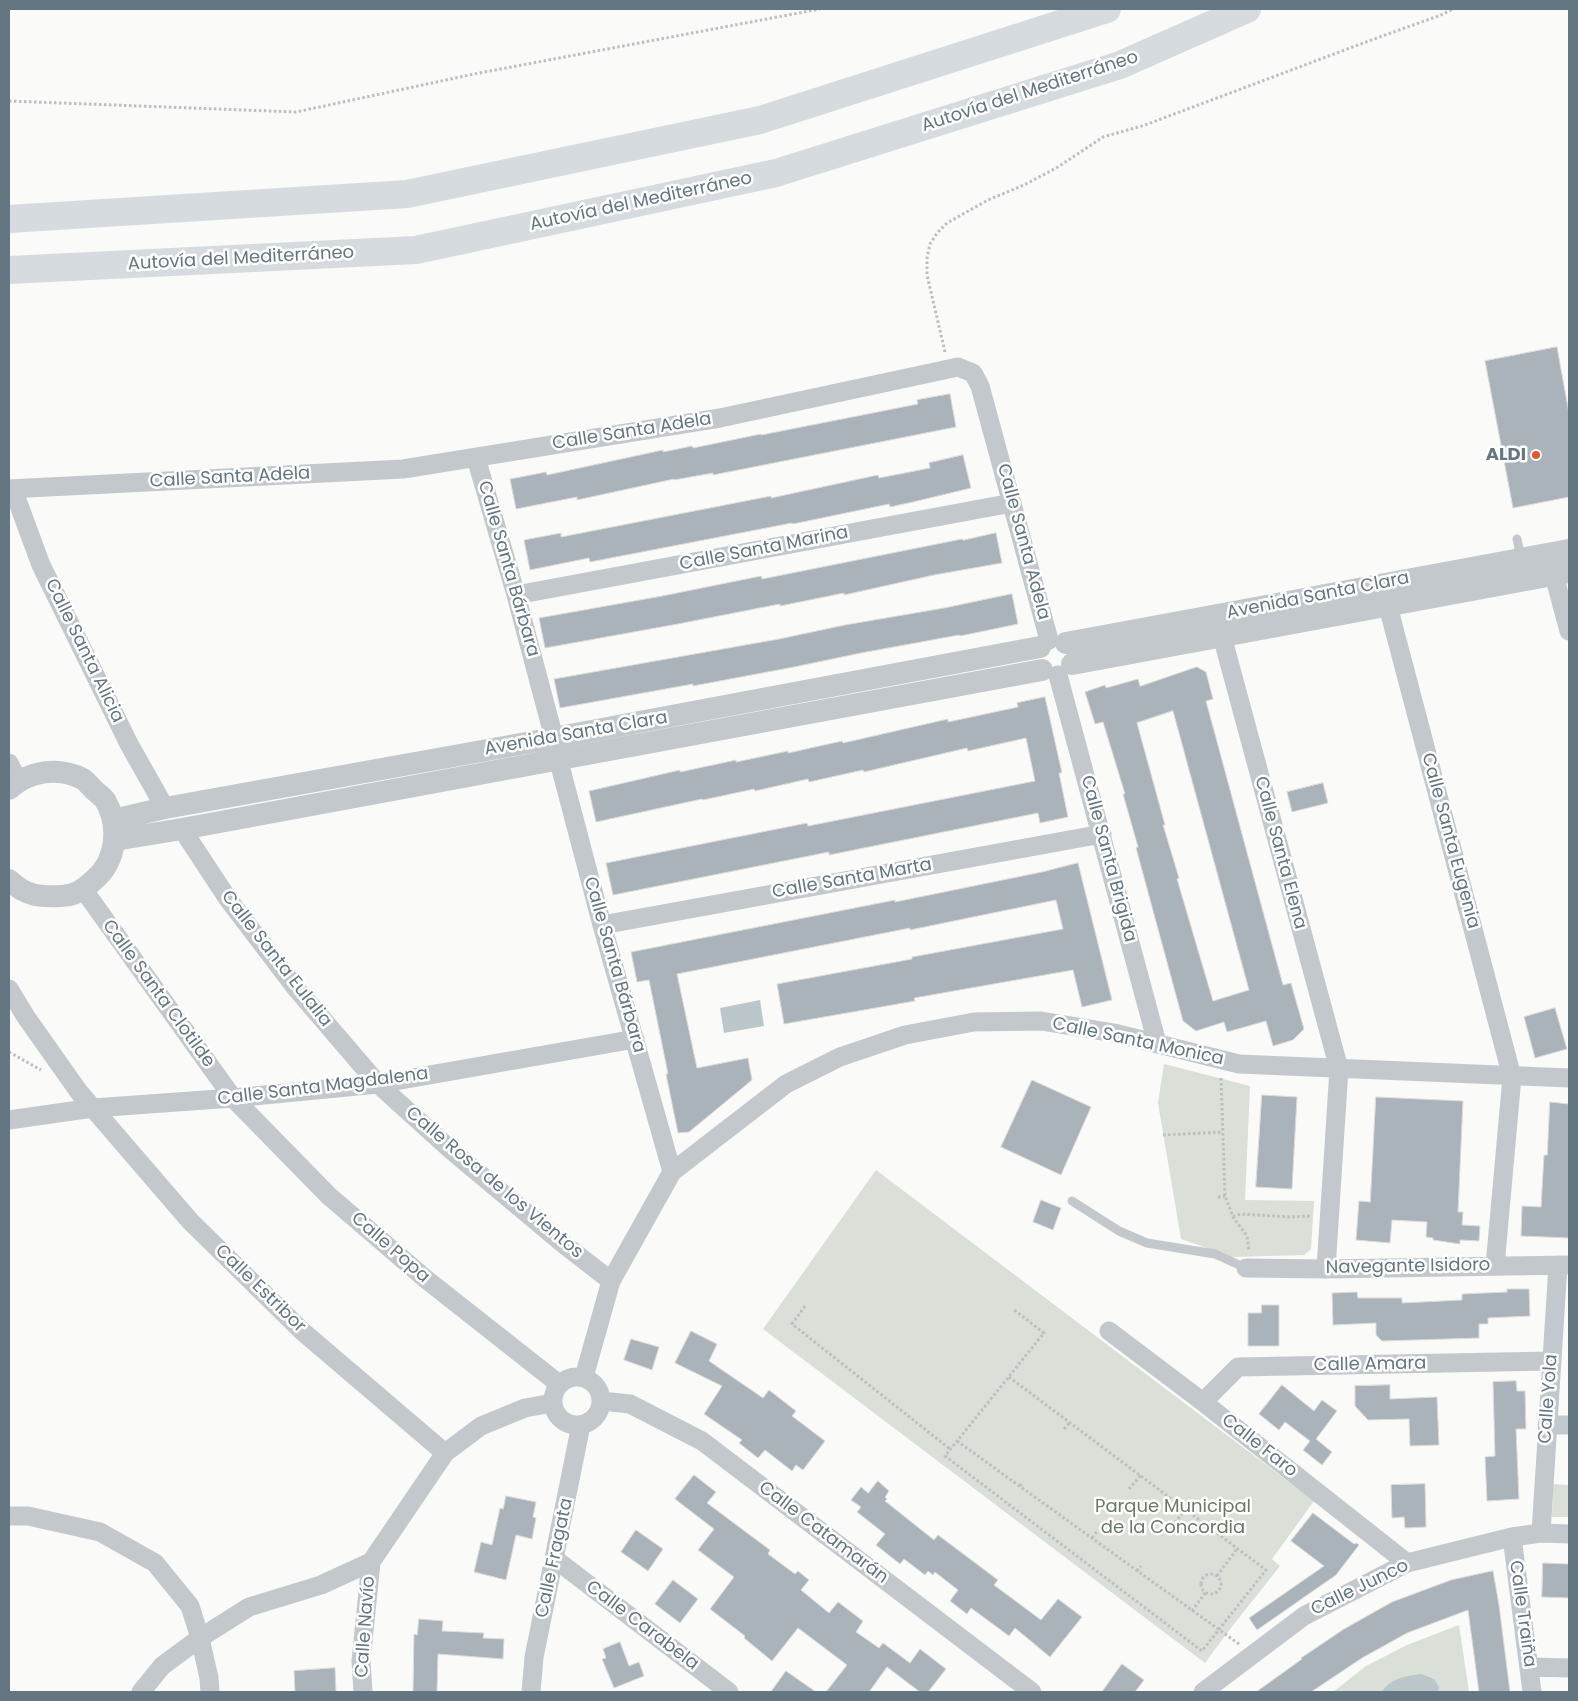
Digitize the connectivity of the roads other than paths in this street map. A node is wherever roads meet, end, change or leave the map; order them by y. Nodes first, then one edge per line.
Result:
1 (1107, 9) edge
2 (1247, 9) edge
3 (9, 219) edge
4 (9, 270) edge
5 (476, 458) junction
6 (11, 489) edge
7 (1012, 503) junction
8 (1569, 550) edge
9 (1562, 574) edge
10 (516, 595) junction
11 (1388, 606) junction
12 (1569, 631) edge
13 (1222, 636) junction
14 (1055, 656) junction
15 (556, 748) junction
16 (12, 777) edge
17 (165, 808) junction
18 (182, 829) junction
19 (114, 830) junction
20 (1102, 834) junction
21 (9, 880) edge
22 (83, 889) junction
23 (602, 925) junction
24 (9, 989) edge
25 (17, 1018) edge
26 (635, 1039) junction
27 (1157, 1043) junction
28 (1339, 1069) junction
29 (1512, 1077) junction
30 (1569, 1078) edge
31 (378, 1084) junction
32 (233, 1098) junction
33 (93, 1108) junction
34 (9, 1120) edge
35 (672, 1172) junction
36 (1072, 1201) dead end
37 (1564, 1265) edge
38 (1495, 1266) junction
39 (1249, 1268) joint
40 (1326, 1269) junction
41 (611, 1281) junction
42 (1109, 1331) dead end
43 (1551, 1361) junction
44 (584, 1377) junction
45 (559, 1384) junction
46 (601, 1402) junction
47 (1203, 1402) junction
48 (552, 1403) junction
49 (582, 1425) junction
50 (1547, 1425) junction
51 (1569, 1425) edge
52 (445, 1452) junction
53 (9, 1516) edge
54 (1540, 1533) junction
55 (1569, 1534) edge
56 (1512, 1537) junction
57 (555, 1559) junction
58 (371, 1562) junction
59 (1407, 1563) junction
60 (200, 1638) junction
61 (1529, 1667) junction
62 (1569, 1668) edge
63 (141, 1692) edge
64 (210, 1692) edge
65 (363, 1692) edge
66 (531, 1692) edge
67 (729, 1692) edge
68 (1032, 1692) edge
69 (1203, 1692) edge
70 (1532, 1692) edge

1 - 3 highway
2 - 4 highway, Autovía del Mediterráneo
5 - 6 street, Calle Santa Adela
5 - 7 street, Calle Santa Adela
5 - 10 street, Calle Santa Bárbara
6 - 17 street, Calle Santa Alicia
7 - 10 street, Calle Santa Marina
7 - 14 street, Calle Santa Adela
8 - 14 street, Avenida Santa Clara
9 - 11 street, Avenida Santa Clara
9 - 12 street
10 - 15 street, Calle Santa Bárbara
11 - 13 street, Avenida Santa Clara
11 - 29 street, Calle Santa Eugenia
13 - 14 street, Avenida Santa Clara
13 - 28 street, Calle Santa Elena
14 - 15 street, Avenida Santa Clara
14 - 20 street, Calle Santa Brigida
15 - 17 street, Avenida Santa Clara
15 - 18 street, Avenida Santa Clara
15 - 23 street, Calle Santa Bárbara
16 - 19 street
17 - 19 street, Avenida Santa Clara
18 - 19 street, Avenida Santa Clara
18 - 31 street, Calle Santa Eulalia
19 - 22 street
20 - 23 street, Calle Santa Marta
20 - 27 street, Calle Santa Brigida
21 - 22 street
22 - 32 street, Calle Santa Clotilde
23 - 26 street, Calle Santa Bárbara
24 - 25 street, Calle Estribor
25 - 33 street, Calle Estribor
26 - 31 street, Calle Santa Magdalena
26 - 35 street, Calle Santa Bárbara
27 - 28 street, Calle Santa Monica
27 - 35 street, Calle Santa Monica
28 - 29 street, Calle Santa Monica
28 - 40 street, Calle Santa Elena
29 - 30 street, Calle Santa Monica
29 - 38 street, Calle Santa Eugenia
31 - 32 street, Calle Santa Magdalena
31 - 41 street, Calle Rosa de los Vientos
32 - 33 street, Calle Santa Magdalena
32 - 45 street, Calle Popa
33 - 34 street, Calle Santa Magdalena
33 - 52 street, Calle Estribor
35 - 41 street, Calle Santa Monica
36 - 39 lane
37 - 38 street, Navegante Isidoro
37 - 43 street, Calle Yola
38 - 40 street, Navegante Isidoro
39 - 40 street, Navegante Isidoro
41 - 44 street, Calle Santa Monica
42 - 47 street, Calle Faro
43 - 47 street, Calle Amara
43 - 50 street, Calle Yola
44 - 45 street
44 - 46 street
45 - 48 street
46 - 49 street
46 - 68 street, Calle Catamarán
47 - 59 street, Calle Faro
48 - 49 street
48 - 52 street
49 - 57 street, Calle Fragata
50 - 51 street
50 - 54 street, Calle Yola
52 - 58 street
53 - 60 street
54 - 55 street, Calle Junco
54 - 56 street, Calle Junco
56 - 59 street, Calle Junco
56 - 61 street, Calle Traiña
57 - 66 street, Calle Fragata
57 - 67 street, Calle Carabela
58 - 60 street
58 - 65 street, Calle Navío
59 - 69 street, Calle Junco
60 - 63 street
60 - 64 street
61 - 62 street
61 - 70 street, Calle Traiña

